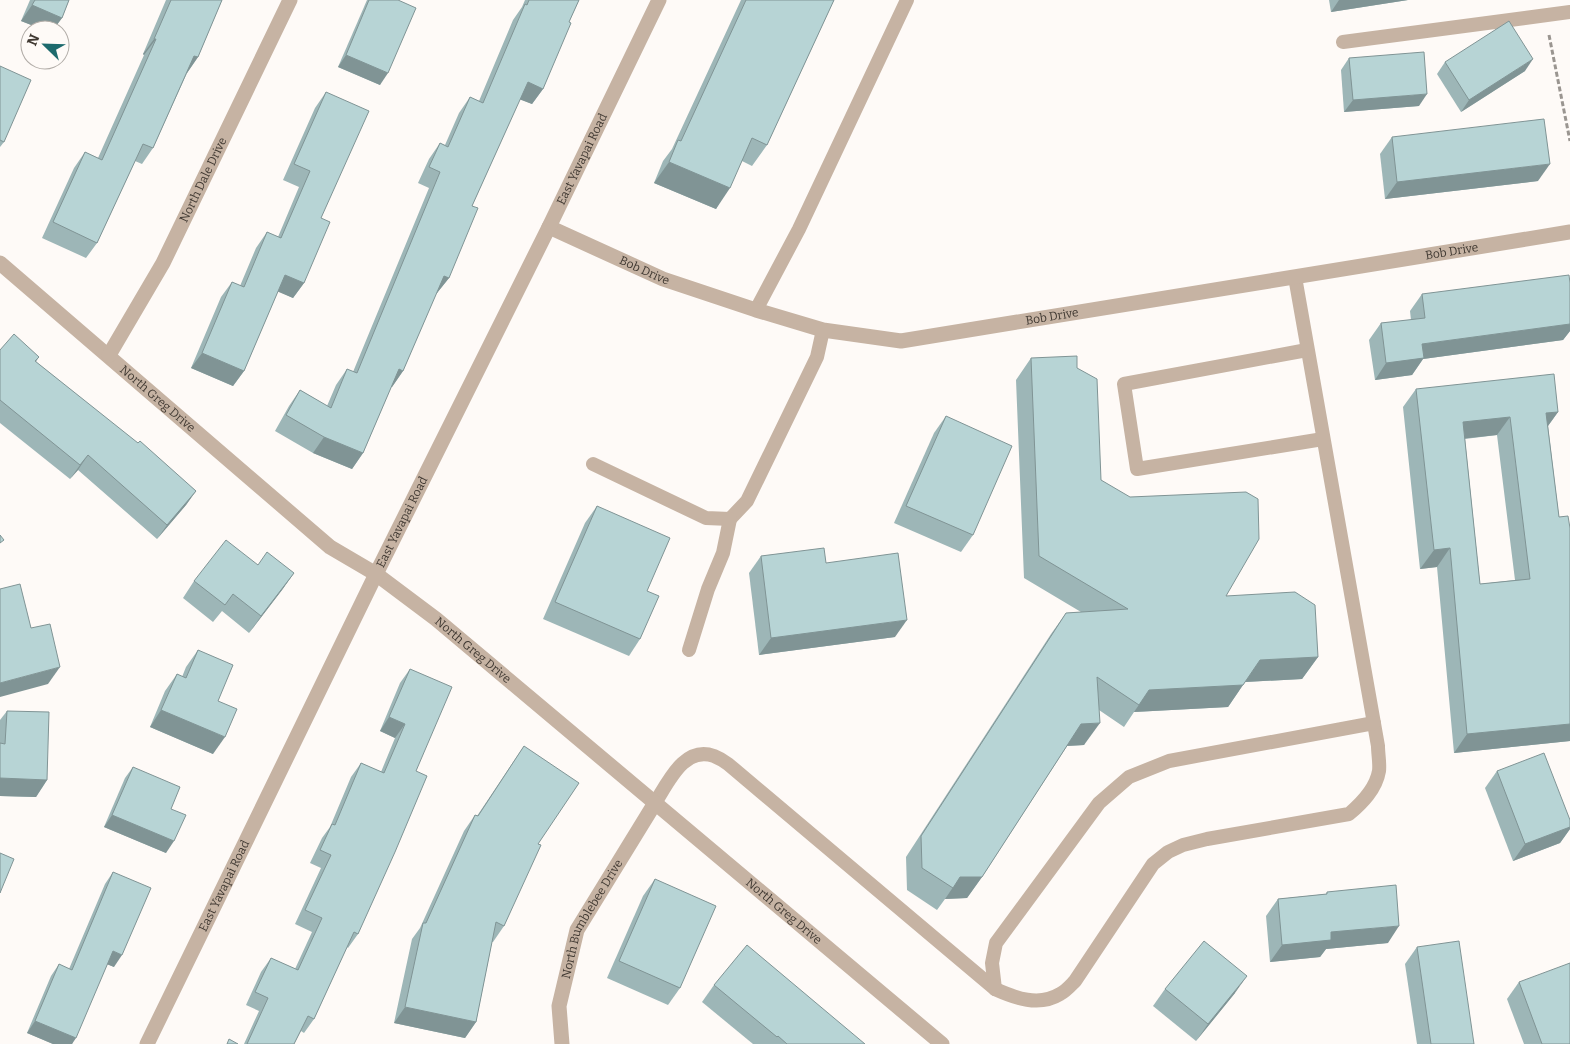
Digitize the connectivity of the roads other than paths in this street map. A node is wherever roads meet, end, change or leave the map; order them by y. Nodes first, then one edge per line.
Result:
1 (290, 0) edge
2 (659, 0) edge
3 (907, 0) edge
4 (1570, 12) edge
5 (1343, 42) dead end
6 (549, 227) junction
7 (1570, 232) edge
8 (0, 263) edge
9 (1294, 277) junction
10 (756, 310) junction
11 (823, 330) junction
12 (1307, 350) junction
13 (108, 355) junction
14 (1323, 439) junction
15 (593, 464) dead end
16 (730, 519) junction
17 (376, 574) junction
18 (688, 650) dead end
19 (1374, 723) junction
20 (655, 803) junction
21 (995, 990) junction
22 (147, 1044) edge
23 (562, 1044) edge
24 (942, 1044) edge

1 - 13 street, North Dale Drive
2 - 6 street, East Yavapai Road
3 - 10 lane
4 - 5 lane
6 - 10 street, Bob Drive
6 - 17 street, East Yavapai Road
7 - 9 street, Bob Drive
8 - 13 street, North Greg Drive
9 - 11 street, Bob Drive
9 - 12 lane
10 - 11 street, Bob Drive
11 - 16 lane
12 - 14 lane
12 - 14 lane
13 - 17 street, North Greg Drive
14 - 19 lane
15 - 16 lane
16 - 18 lane
17 - 20 street, North Greg Drive
17 - 22 street, East Yavapai Road
19 - 21 lane
19 - 21 lane
20 - 21 lane
20 - 23 street, North Bumblebee Drive
20 - 24 street, North Greg Drive

